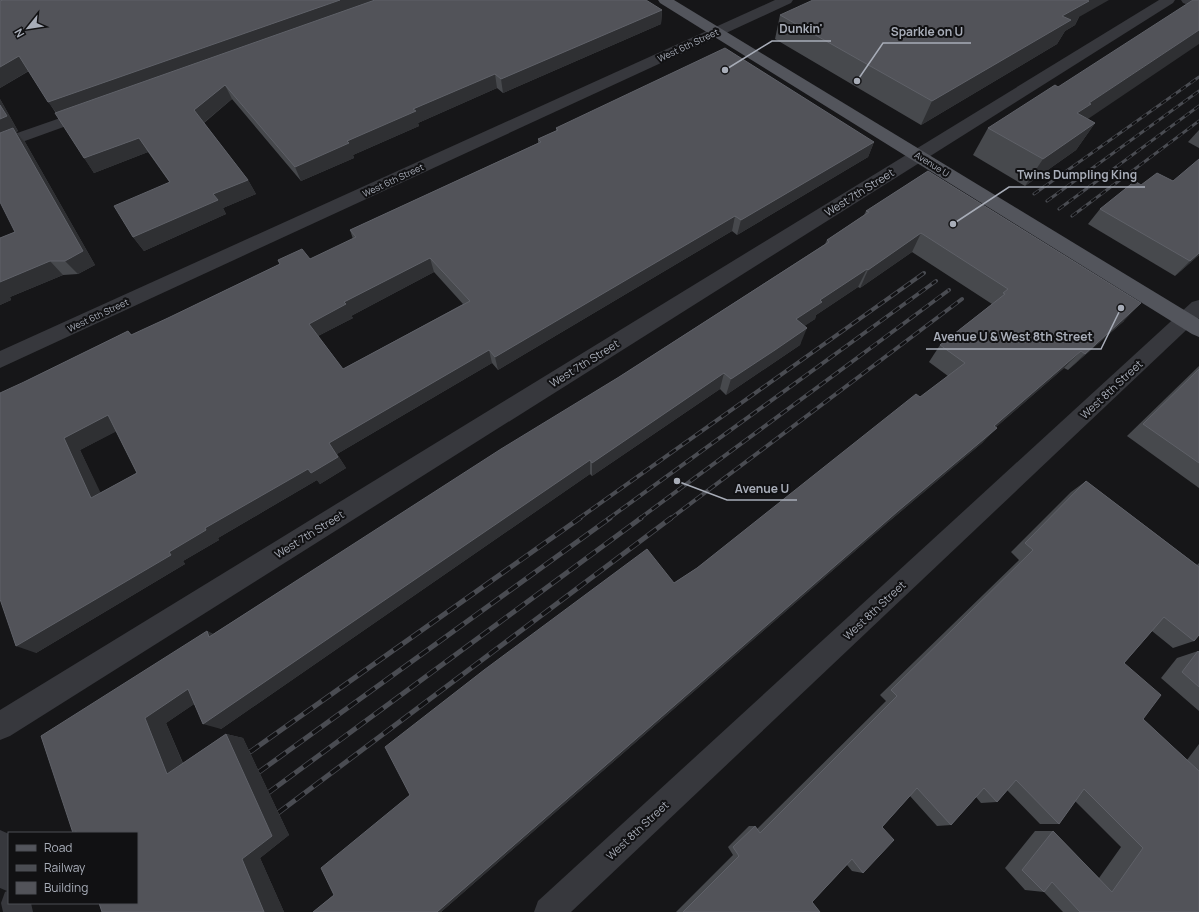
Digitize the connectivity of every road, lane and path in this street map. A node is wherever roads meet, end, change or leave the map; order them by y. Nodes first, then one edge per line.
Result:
1 (665, 0) edge
2 (786, 0) edge
3 (1168, 0) edge
4 (1188, 0) edge
5 (1199, 6) edge
6 (717, 32) junction
7 (104, 108) edge
8 (0, 145) edge
9 (918, 156) junction
10 (1194, 319) edge
11 (0, 360) edge
12 (0, 726) edge
13 (0, 844) edge
14 (8, 874) edge
15 (549, 912) edge

1 - 6 main road, Avenue U
2 - 6 street, West 6th Street
3 - 9 street, West 7th Street
4 - 5 street
6 - 9 main road, Avenue U
6 - 11 street, West 6th Street
7 - 8 street
9 - 10 main road, Avenue U
9 - 12 street, West 7th Street
10 - 15 street, West 8th Street
13 - 14 street

